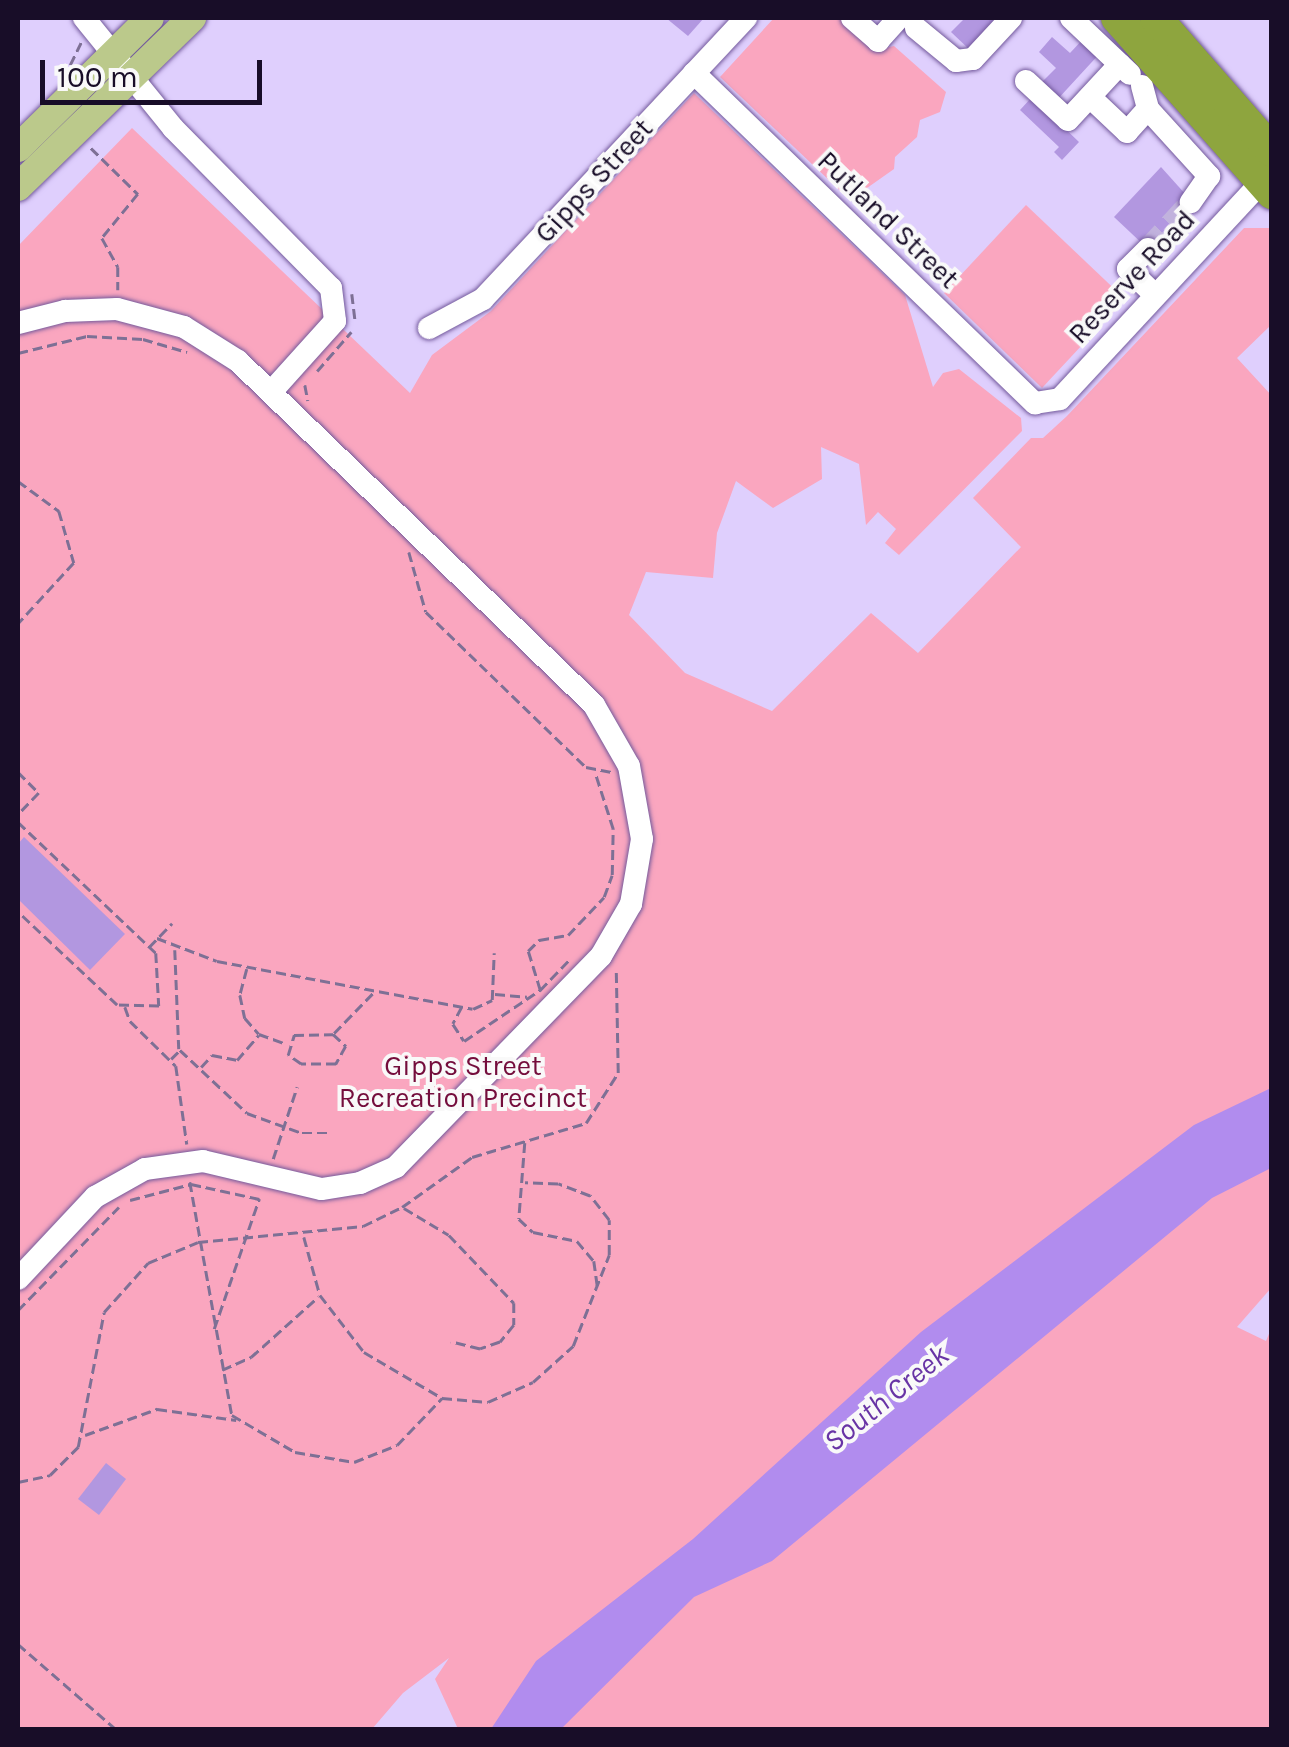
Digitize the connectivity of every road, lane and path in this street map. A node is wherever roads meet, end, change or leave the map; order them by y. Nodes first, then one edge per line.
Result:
1 (84, 18) edge
2 (150, 18) edge
3 (192, 18) edge
4 (746, 18) edge
5 (852, 18) edge
6 (1011, 18) edge
7 (1071, 18) edge
8 (1117, 18) edge
9 (1156, 18) edge
10 (911, 20) edge
11 (120, 62) junction
12 (1120, 64) junction
13 (694, 73) junction
14 (1026, 81) dead end
15 (1150, 88) junction
16 (1090, 96) junction
17 (90, 147) dead end
18 (18, 148) edge
19 (1269, 175) edge
20 (18, 188) edge
21 (1198, 194) dead end
22 (1148, 248) tunnel mouth
23 (349, 284) dead end
24 (1155, 295) junction
25 (117, 309) junction
26 (18, 323) edge
27 (429, 328) dead end
28 (116, 336) junction
29 (18, 353) edge
30 (193, 355) dead end
31 (270, 392) junction
32 (310, 404) dead end
33 (1042, 404) joint
34 (18, 481) edge
35 (406, 541) dead end
36 (18, 624) edge
37 (629, 766) junction
38 (18, 772) edge
39 (594, 772) junction
40 (18, 815) edge
41 (19, 825) edge
42 (18, 912) edge
43 (172, 923) dead end
44 (157, 938) junction
45 (149, 947) junction
46 (175, 950) junction
47 (494, 953) dead end
48 (617, 958) dead end
49 (570, 959) dead end
50 (248, 968) junction
51 (540, 990) junction
52 (375, 991) junction
53 (492, 994) junction
54 (528, 997) junction
55 (462, 1007) junction
56 (125, 1008) junction
57 (259, 1034) junction
58 (333, 1034) junction
59 (286, 1044) junction
60 (180, 1050) junction
61 (170, 1059) junction
62 (199, 1069) junction
63 (297, 1087) dead end
64 (283, 1127) junction
65 (332, 1133) dead end
66 (524, 1141) junction
67 (190, 1172) junction
68 (525, 1183) junction
69 (263, 1188) junction
70 (402, 1207) junction
71 (304, 1235) junction
72 (246, 1239) junction
73 (198, 1242) junction
74 (18, 1279) edge
75 (320, 1295) junction
76 (598, 1295) junction
77 (18, 1310) edge
78 (214, 1330) junction
79 (451, 1342) dead end
80 (221, 1371) junction
81 (442, 1398) junction
82 (239, 1421) junction
83 (84, 1435) junction
84 (18, 1482) edge
85 (18, 1644) edge
86 (117, 1730) edge

1 - 11 street
2 - 11 main road
3 - 11 main road
4 - 13 street, Gipps Street
5 - 10 street
6 - 10 street
7 - 12 street
8 - 15 highway
9 - 19 highway
11 - 18 main road
11 - 20 main road
11 - 31 street
12 - 15 street
12 - 16 street
13 - 27 street, Gipps Street
13 - 33 street, Putland Street
14 - 16 street
15 - 16 street
15 - 19 highway
15 - 21 street
17 - 25 path
19 - 24 street, Reserve Road
22 - 24 street
23 - 32 path
24 - 33 street, Reserve Road
25 - 26 street
25 - 28 path
25 - 31 street
28 - 29 path
28 - 30 path
31 - 37 street
34 - 36 path
35 - 39 path
37 - 39 path
37 - 69 street
38 - 40 path
39 - 51 path
41 - 45 path
42 - 56 path
43 - 44 path
44 - 45 path
44 - 46 path
45 - 56 path
46 - 50 path
46 - 60 path
47 - 53 path
48 - 66 path
49 - 51 path
50 - 52 path
50 - 57 path
51 - 54 path
52 - 55 path
52 - 58 path
53 - 54 path
53 - 55 path
54 - 55 path
56 - 61 path
57 - 59 path
57 - 62 path
58 - 59 path
58 - 59 path
60 - 61 path
60 - 62 path
61 - 67 path
62 - 64 path
63 - 64 path
64 - 65 path
64 - 69 path
66 - 68 path
66 - 70 path
67 - 69 street
67 - 69 path
67 - 73 path
67 - 74 street
67 - 77 path
68 - 76 path
68 - 76 path
69 - 72 path
70 - 71 path
70 - 79 path
71 - 72 path
71 - 75 path
72 - 73 path
72 - 78 path
73 - 78 path
73 - 83 path
75 - 80 path
75 - 81 path
76 - 81 path
78 - 80 path
80 - 82 path
81 - 82 path
82 - 83 path
83 - 84 path
85 - 86 path

